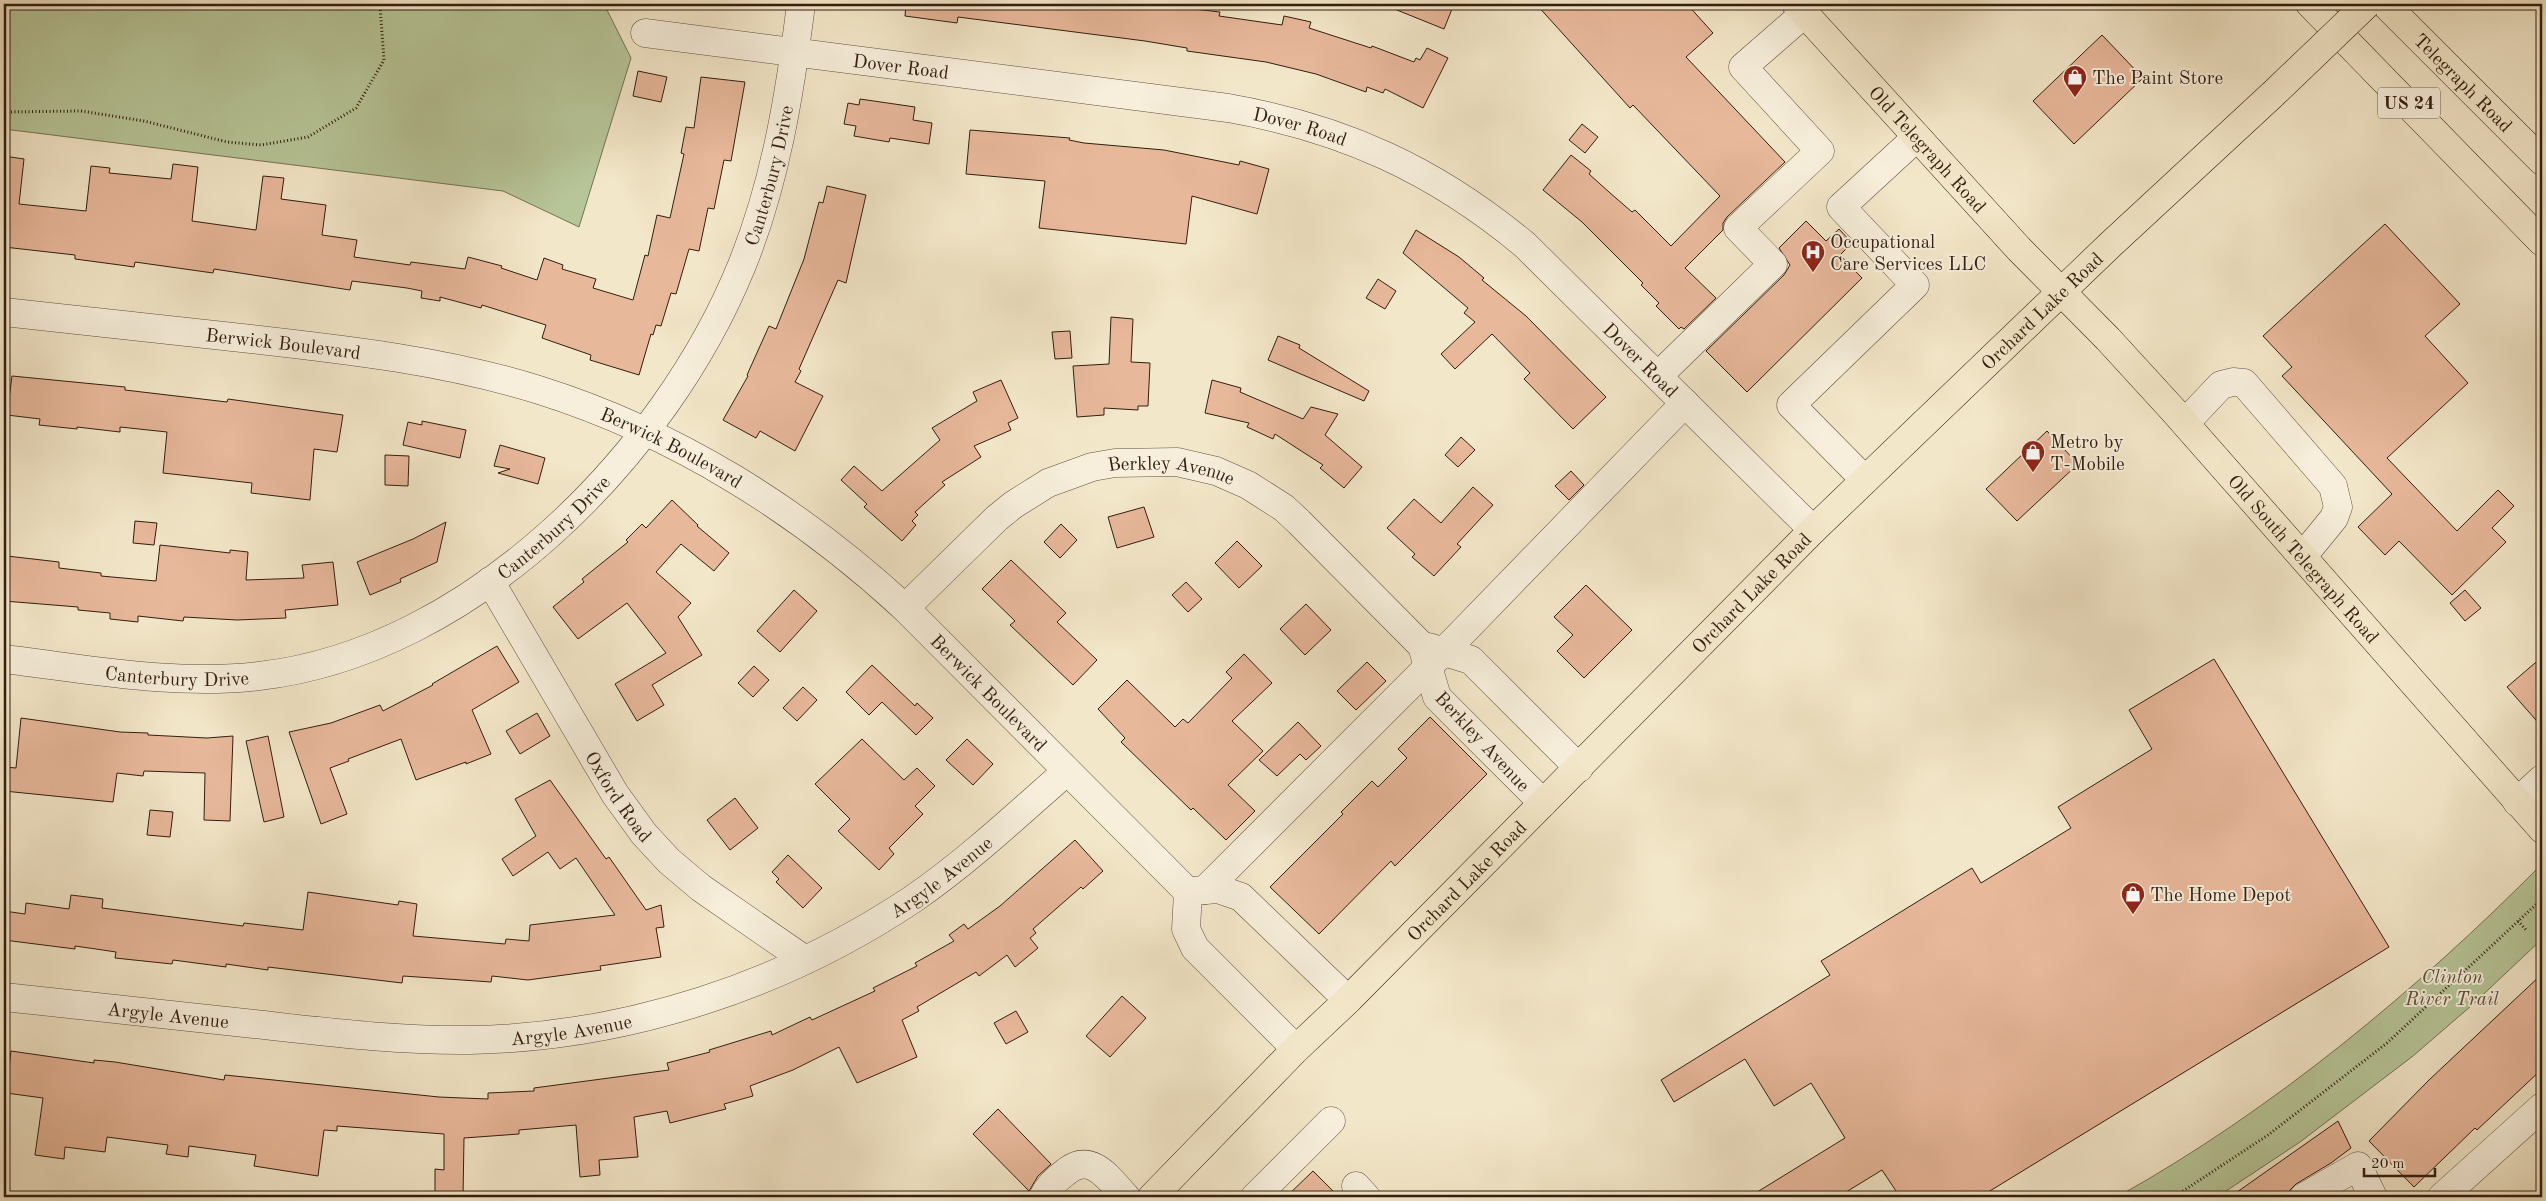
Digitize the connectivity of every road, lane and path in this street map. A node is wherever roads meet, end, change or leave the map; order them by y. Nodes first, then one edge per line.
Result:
1 (377, 4) edge
2 (800, 4) edge
3 (2310, 4) edge
4 (2367, 4) edge
5 (2385, 4) edge
6 (1803, 8) edge
7 (645, 33) dead end
8 (794, 53) junction
9 (4, 112) edge
10 (1917, 137) junction
11 (2542, 162) edge
12 (2542, 242) edge
13 (2061, 292) junction
14 (4, 312) edge
15 (1658, 376) junction
16 (1685, 403) junction
17 (2185, 424) junction
18 (645, 431) junction
19 (1865, 480) junction
20 (1813, 530) junction
21 (2303, 556) junction
22 (490, 581) junction
23 (905, 608) junction
24 (1431, 655) junction
25 (4, 659) edge
26 (1579, 768) junction
27 (1066, 771) junction
28 (2542, 779) edge
29 (2517, 802) junction
30 (1543, 803) junction
31 (2542, 829) edge
32 (1196, 891) junction
33 (2542, 899) edge
34 (2518, 921) junction
35 (2527, 930) dead end
36 (804, 960) junction
37 (2461, 974) junction
38 (2471, 984) dead end
39 (4, 997) edge
40 (1348, 1000) junction
41 (1296, 1048) junction
42 (2542, 1107) edge
43 (1331, 1121) dead end
44 (1044, 1197) edge
45 (1126, 1197) edge
46 (1152, 1197) edge
47 (1255, 1197) edge
48 (2174, 1197) edge
49 (2304, 1197) edge
50 (2373, 1197) edge
51 (2442, 1197) edge

1 - 9 path
2 - 8 street, Canterbury Drive
3 - 12 main road, US 24
4 - 13 main road, Orchard Lake Road, bridge
5 - 11 main road, Telegraph Road / US 24
6 - 10 main road, Old Telegraph Road
6 - 15 street
7 - 8 street, Dover Road
8 - 15 street, Dover Road
8 - 18 street, Canterbury Drive
10 - 13 main road, Old Telegraph Road
10 - 19 street
13 - 17 main road, Old South Telegraph Road
13 - 19 main road, Orchard Lake Road
14 - 18 street, Berwick Boulevard
15 - 16 street, Dover Road
16 - 20 street, Dover Road
16 - 24 street
17 - 21 main road, Old South Telegraph Road
17 - 21 street
18 - 22 street, Canterbury Drive
18 - 23 street, Berwick Boulevard
19 - 20 main road, Orchard Lake Road
20 - 26 main road, Orchard Lake Road
21 - 29 main road, Old South Telegraph Road
22 - 25 street, Canterbury Drive
22 - 36 street, Oxford Road
23 - 24 street, Berkley Avenue
23 - 27 street, Berwick Boulevard
24 - 26 street, Berkley Avenue
24 - 30 street, Berkley Avenue
24 - 32 street
26 - 30 main road, Orchard Lake Road
27 - 32 street, Berwick Boulevard
27 - 36 street, Argyle Avenue
28 - 29 street
29 - 31 main road, Old South Telegraph Road
30 - 40 main road, Orchard Lake Road
32 - 40 street
32 - 41 street
33 - 34 path
34 - 35 path
34 - 37 path
36 - 39 street, Argyle Avenue
37 - 38 path
37 - 48 path
40 - 41 main road, Orchard Lake Road
41 - 46 main road, Orchard Lake Road
42 - 51 street
43 - 47 street
44 - 45 street
49 - 50 street

